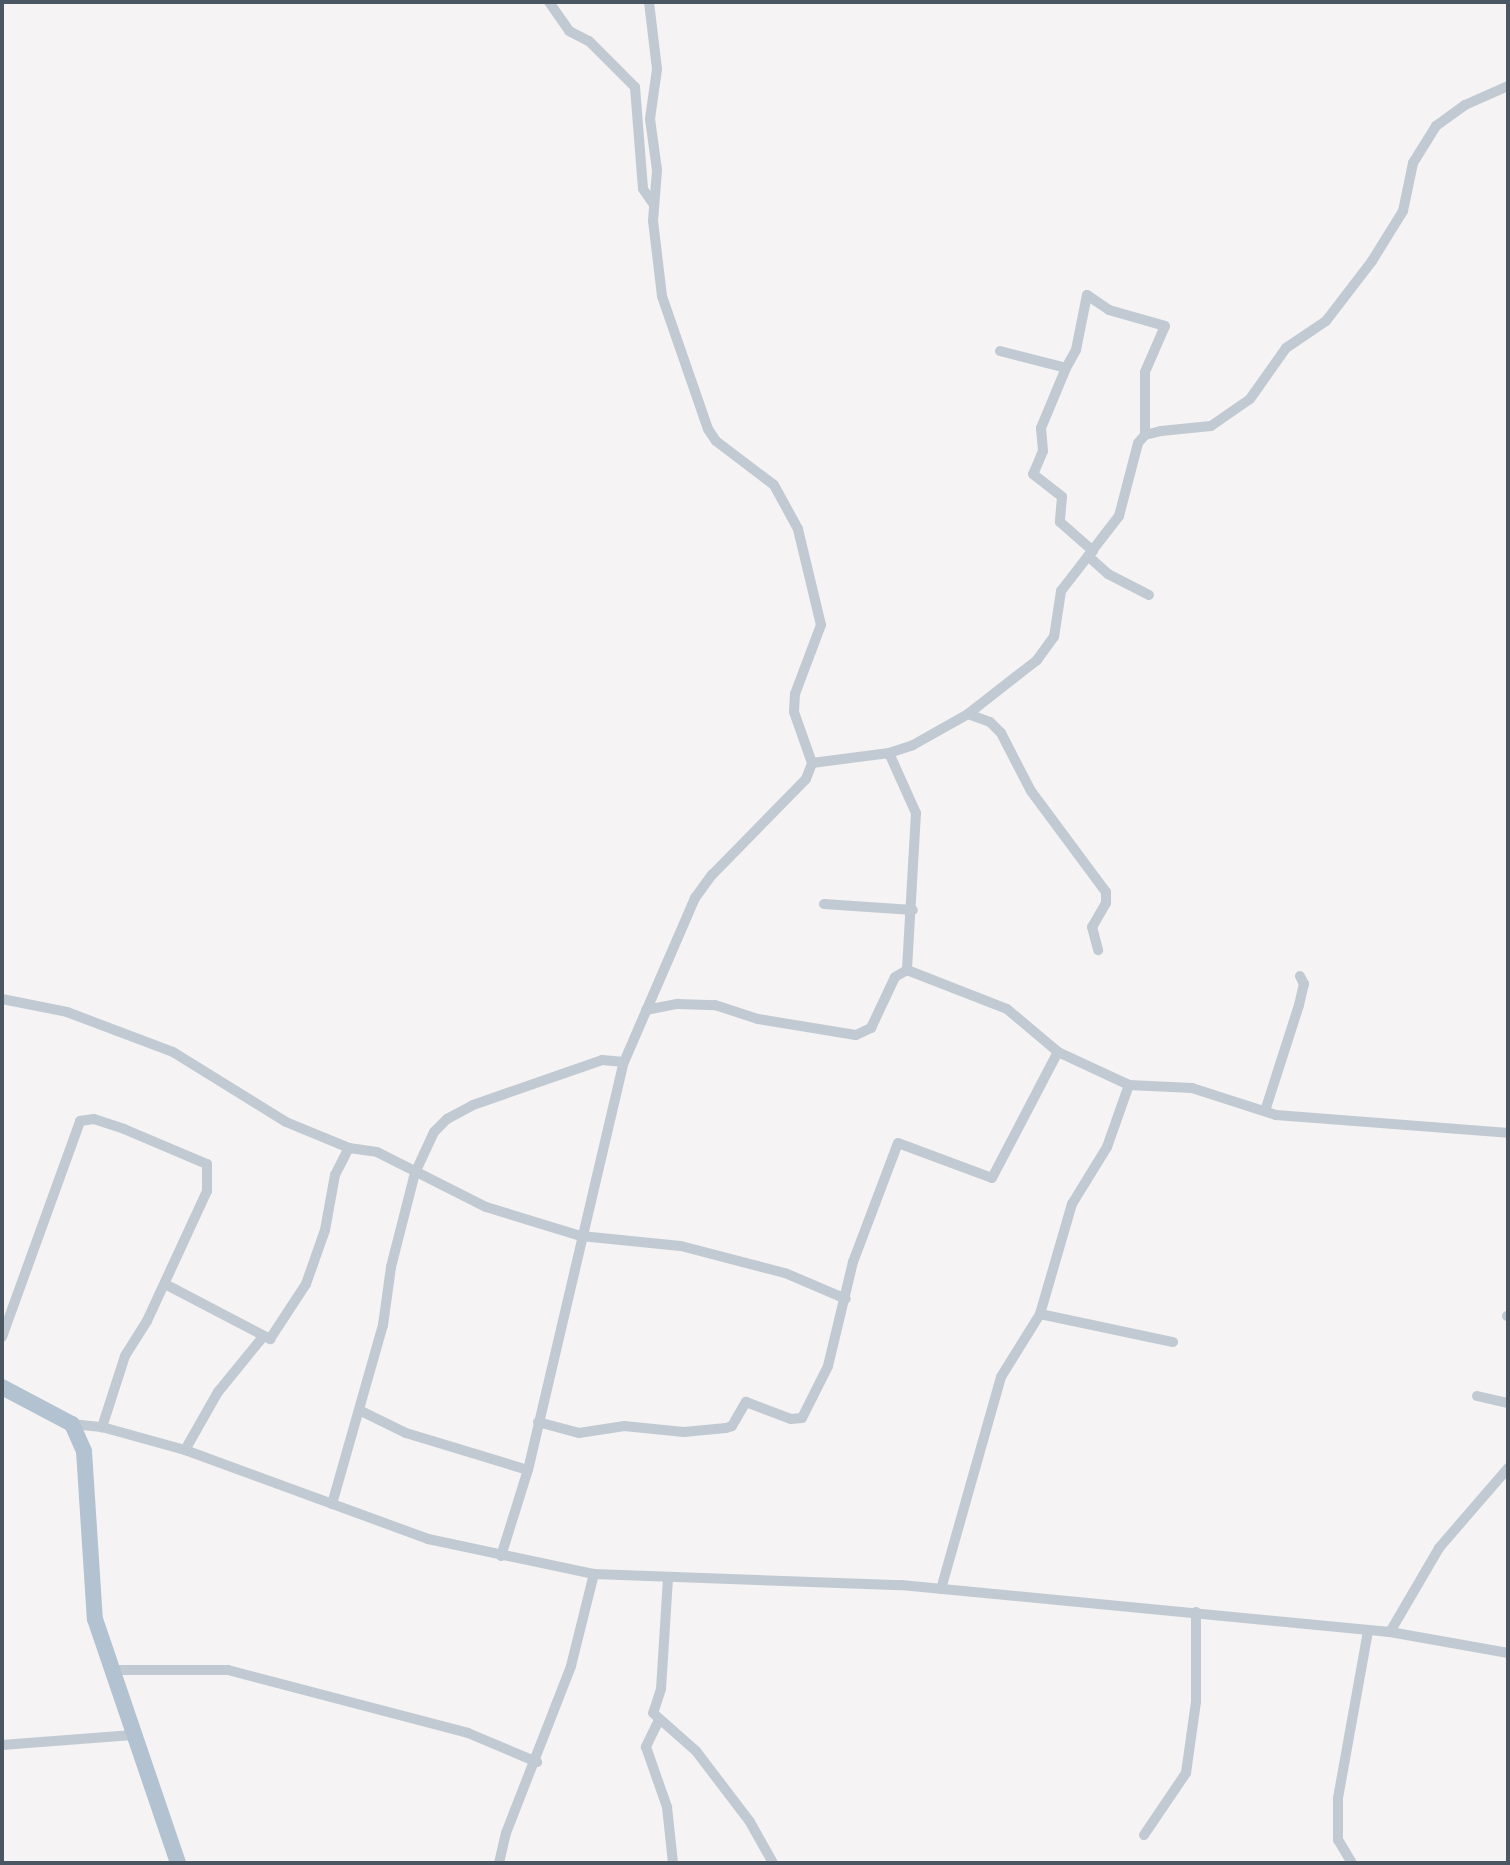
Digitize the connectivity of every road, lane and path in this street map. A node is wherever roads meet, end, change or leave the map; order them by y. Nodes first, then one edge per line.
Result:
1 (550, 2) edge
2 (649, 2) edge
3 (1508, 86) edge
4 (654, 205) junction
5 (1000, 351) dead end
6 (1066, 368) junction
7 (1144, 435) junction
8 (1091, 553) junction
9 (1149, 595) dead end
10 (968, 714) junction
11 (889, 754) junction
12 (813, 763) junction
13 (824, 904) dead end
14 (912, 910) junction
15 (1098, 950) dead end
16 (907, 970) junction
17 (1300, 976) dead end
18 (2, 999) edge
19 (646, 1010) junction
20 (1058, 1052) junction
21 (624, 1062) junction
22 (1129, 1085) junction
23 (1265, 1111) junction
24 (1508, 1133) edge
25 (349, 1148) junction
26 (415, 1173) junction
27 (581, 1236) junction
28 (165, 1284) junction
29 (846, 1299) junction
30 (1040, 1314) junction
31 (2, 1337) edge
32 (262, 1338) junction
33 (1173, 1342) dead end
34 (2, 1387) edge
35 (1477, 1396) dead end
36 (1508, 1402) edge
37 (361, 1411) junction
38 (538, 1422) junction
39 (72, 1424) junction
40 (102, 1427) junction
41 (185, 1450) junction
42 (1508, 1468) edge
43 (528, 1470) junction
44 (332, 1504) junction
45 (501, 1556) junction
46 (594, 1574) junction
47 (668, 1578) junction
48 (941, 1589) junction
49 (1196, 1612) junction
50 (1368, 1631) junction
51 (1390, 1632) junction
52 (1508, 1653) edge
53 (110, 1670) junction
54 (658, 1722) junction
55 (133, 1735) junction
56 (2, 1745) edge
57 (537, 1762) junction
58 (1144, 1835) dead end
59 (178, 1863) edge
60 (499, 1863) edge
61 (673, 1863) edge
62 (773, 1863) edge
63 (1352, 1863) edge

1 - 4 street
2 - 4 street
3 - 7 street
4 - 12 street
5 - 6 street
6 - 7 street
6 - 8 street
7 - 8 street
8 - 9 street
8 - 10 street
10 - 11 street
10 - 15 street
11 - 12 street
11 - 14 street
12 - 19 street
13 - 14 street
14 - 16 street
16 - 19 street
16 - 20 street
17 - 23 street
18 - 25 street
19 - 21 street
20 - 22 street
20 - 29 street
21 - 26 street
21 - 27 street
22 - 23 street
22 - 30 street
23 - 24 street
25 - 26 street
25 - 32 street
26 - 27 street
26 - 37 street
27 - 29 street
27 - 38 street
28 - 31 street
28 - 32 street
28 - 40 street
29 - 38 street
30 - 33 street
30 - 48 street
32 - 41 street
34 - 39 main road
35 - 36 street
37 - 43 street
37 - 44 street
38 - 43 street
39 - 40 street
39 - 53 main road
40 - 41 street
41 - 44 street
42 - 51 street
43 - 45 street
44 - 45 street
45 - 46 street
46 - 47 street
46 - 57 street
47 - 48 street
47 - 54 street
48 - 49 street
49 - 50 street
49 - 58 street
50 - 51 street
50 - 63 street
51 - 52 street
53 - 55 main road
53 - 57 street
54 - 61 street
54 - 62 street
55 - 56 street
55 - 59 main road
57 - 60 street

